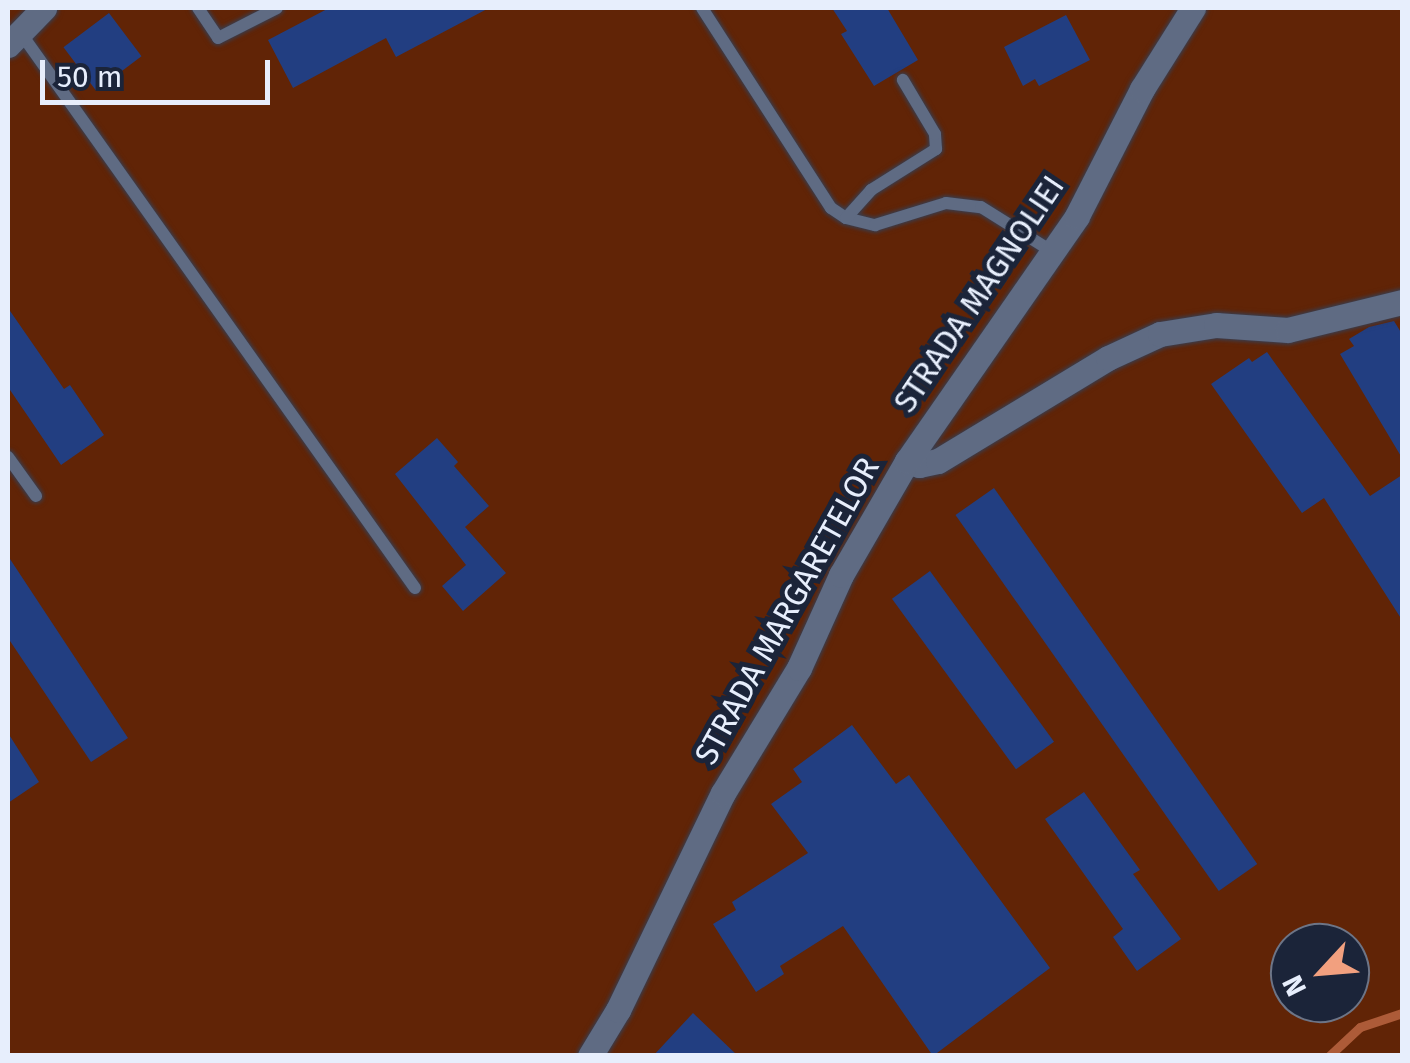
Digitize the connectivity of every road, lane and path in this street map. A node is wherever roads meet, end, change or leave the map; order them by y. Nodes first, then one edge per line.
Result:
1 (44, 8) edge
2 (198, 8) edge
3 (277, 8) edge
4 (702, 8) edge
5 (1193, 8) edge
6 (14, 39) edge
7 (903, 80) dead end
8 (846, 218) junction
9 (1054, 252) junction
10 (1402, 302) edge
11 (8, 457) edge
12 (907, 461) junction
13 (36, 496) dead end
14 (415, 588) dead end
15 (590, 1056) edge

1 - 6 street
2 - 3 lane
4 - 8 lane
5 - 9 street, STRADA MAGNOLIEI
6 - 14 lane
7 - 8 lane
8 - 9 lane
9 - 12 street, STRADA MAGNOLIEI
10 - 12 street, STRADA MARGARETELOR
11 - 13 lane
12 - 15 street, STRADA MARGARETELOR

